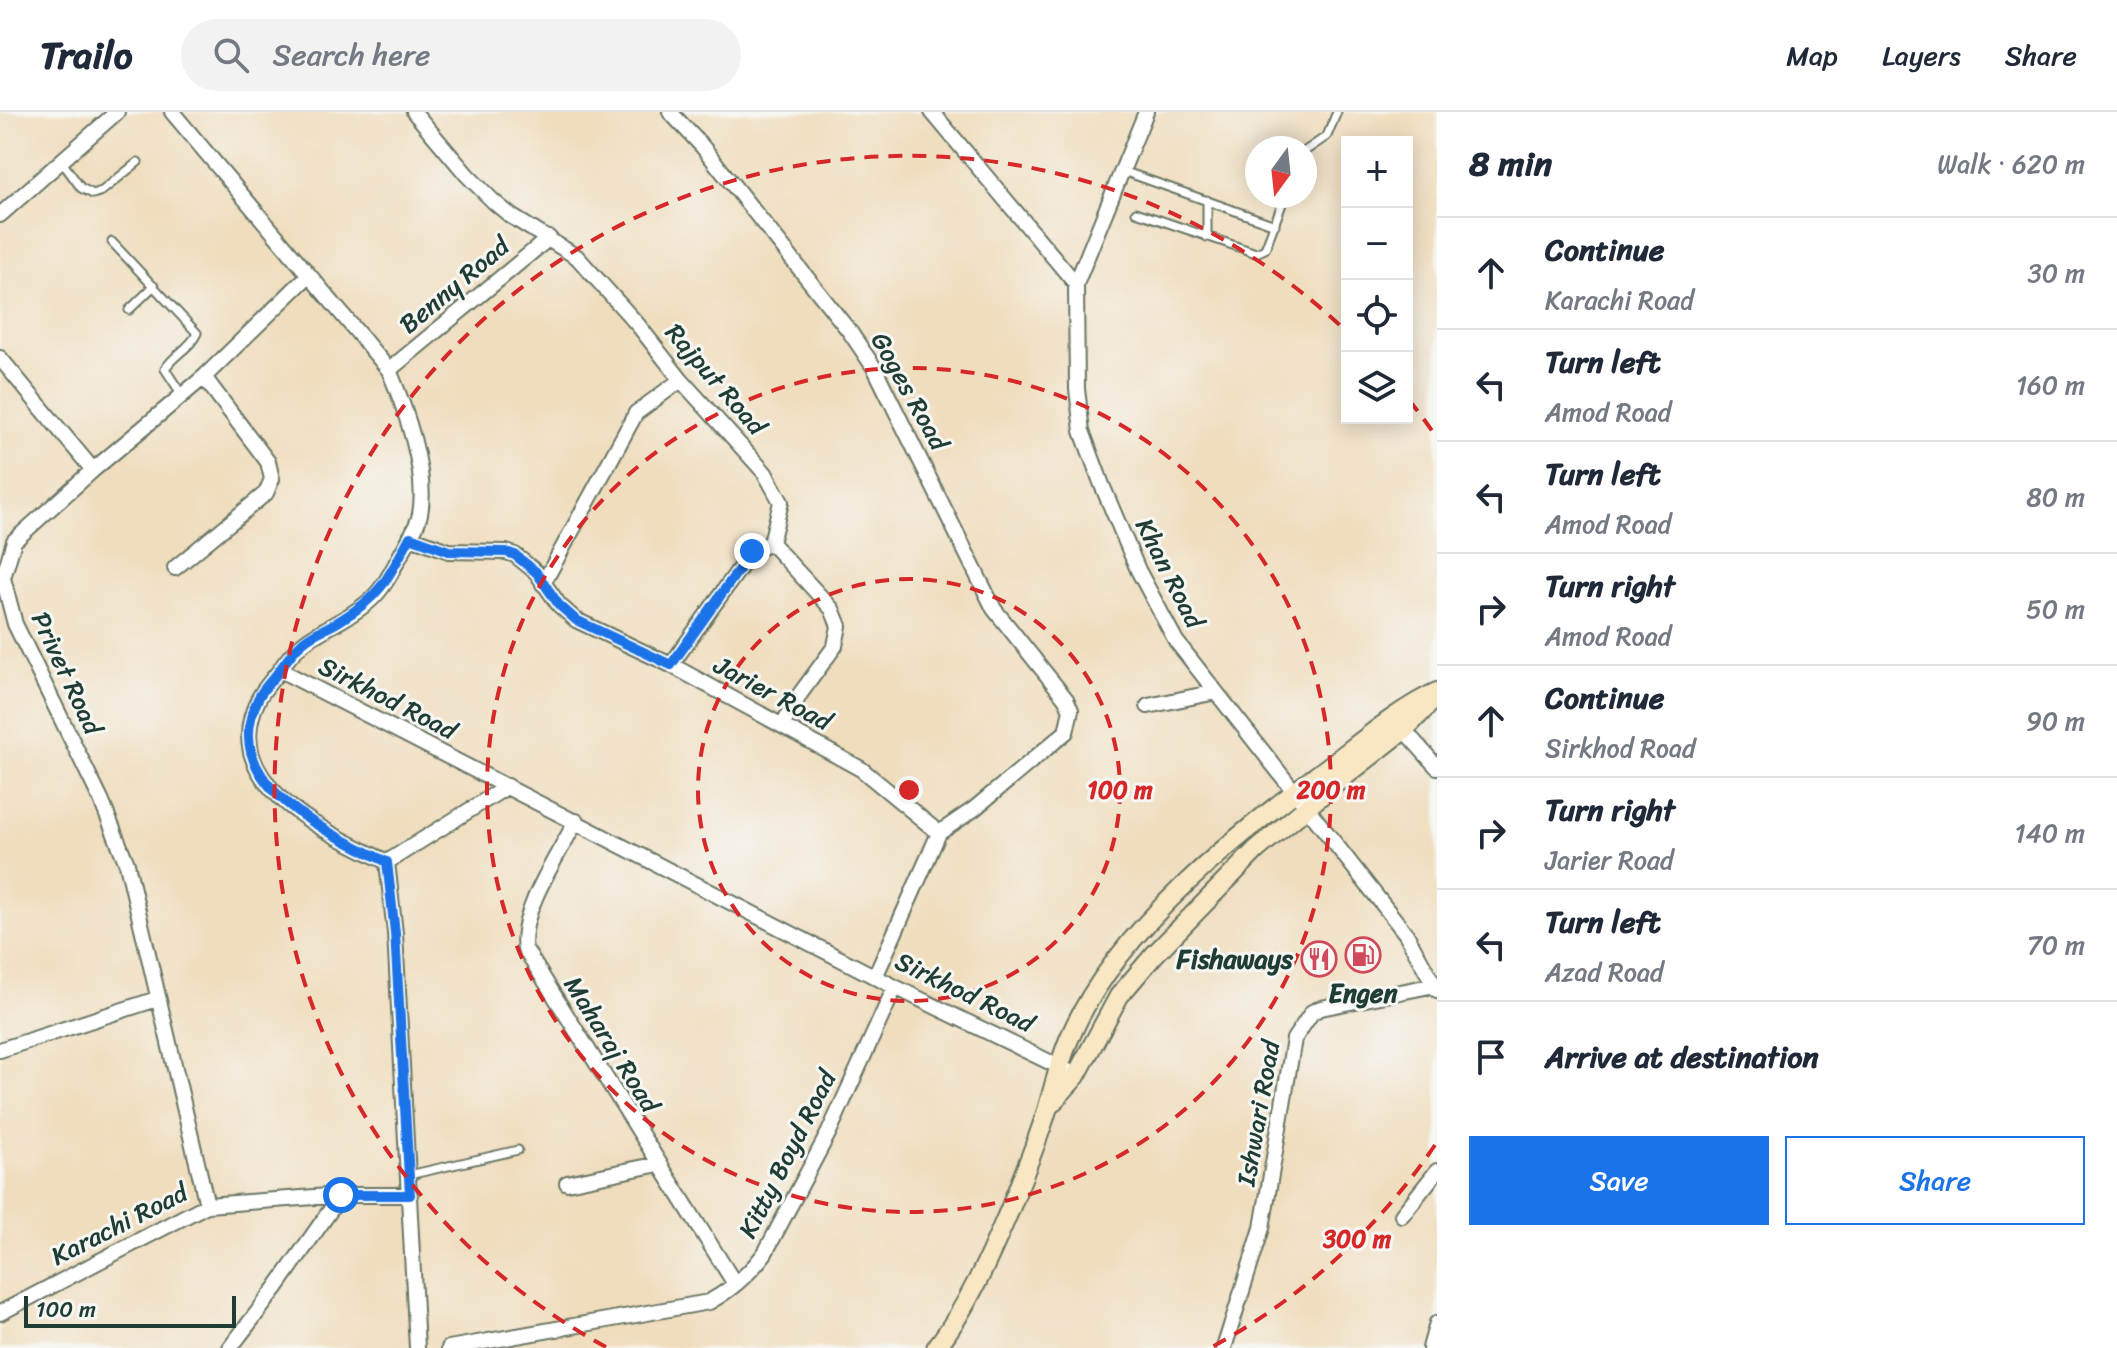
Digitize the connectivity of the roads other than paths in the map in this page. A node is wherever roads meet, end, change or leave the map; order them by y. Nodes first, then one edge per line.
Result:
1 (117, 112) edge
2 (172, 112) edge
3 (414, 112) edge
4 (670, 112) edge
5 (932, 112) edge
6 (952, 112) edge
7 (1146, 112) edge
8 (1337, 112) edge
9 (945, 128) junction
10 (1317, 143) edge
11 (61, 161) junction
12 (138, 162) dead end
13 (1121, 170) junction
14 (1207, 200) junction
15 (1281, 208) edge
16 (1136, 212) dead end
17 (0, 215) edge
18 (1275, 225) junction
19 (1207, 237) junction
20 (549, 238) junction
21 (112, 242) dead end
22 (309, 275) junction
23 (1076, 284) junction
24 (154, 286) junction
25 (129, 310) dead end
26 (0, 358) edge
27 (389, 370) junction
28 (204, 377) junction
29 (681, 380) junction
30 (182, 395) junction
31 (93, 470) junction
32 (410, 537) junction
33 (771, 543) junction
34 (175, 568) dead end
35 (543, 584) junction
36 (671, 665) junction
37 (280, 670) junction
38 (1216, 692) junction
39 (1437, 694) edge
40 (1148, 706) dead end
41 (783, 724) junction
42 (1404, 730) junction
43 (1437, 767) edge
44 (508, 786) junction
45 (1292, 792) junction
46 (1307, 808) junction
47 (576, 821) junction
48 (939, 833) junction
49 (387, 862) junction
50 (876, 975) junction
51 (895, 987) junction
52 (1436, 988) edge
53 (157, 999) junction
54 (0, 1050) edge
55 (1058, 1065) junction
56 (1076, 1076) junction
57 (1049, 1106) junction
58 (518, 1150) dead end
59 (659, 1164) junction
60 (1437, 1171) edge
61 (409, 1175) junction
62 (567, 1183) dead end
63 (341, 1195) junction
64 (410, 1195) junction
65 (207, 1205) junction
66 (1402, 1215) dead end
67 (735, 1284) junction
68 (0, 1313) edge
69 (1437, 1323) edge
70 (230, 1348) edge
71 (417, 1348) edge
72 (449, 1348) edge
73 (936, 1348) edge
74 (1224, 1348) edge
75 (1430, 1348) edge

1 - 11 street
2 - 22 street, Sirkhod Road
3 - 20 street, Rajput Road
4 - 48 street, Goges Road
5 - 9 street
6 - 9 street
7 - 13 street, Khan Road
8 - 10 lane
9 - 23 street
11 - 12 lane
11 - 17 street
13 - 14 lane
13 - 23 street, Khan Road
14 - 18 lane
14 - 19 lane
15 - 18 lane
16 - 19 lane
18 - 19 lane
20 - 27 street, Benny Road
20 - 29 street, Rajput Road
21 - 24 lane
22 - 27 street, Sirkhod Road
22 - 28 street, Privet Road
23 - 38 street, Khan Road
24 - 25 lane
24 - 30 lane
26 - 31 street
27 - 32 street, Sirkhod Road
28 - 30 street, Privet Road
28 - 34 street
29 - 33 street, Rajput Road
29 - 35 street
30 - 31 street, Privet Road
31 - 53 street, Privet Road
32 - 35 street, Jarier Road
32 - 37 street, Sirkhod Road
33 - 36 street
33 - 41 street
35 - 36 street, Jarier Road
36 - 41 street, Jarier Road
37 - 44 street, Sirkhod Road
37 - 49 street
38 - 40 street
38 - 45 street, Khan Road
39 - 42 street
39 - 45 street
41 - 48 street, Jarier Road
42 - 43 street
42 - 46 street
44 - 47 street, Sirkhod Road
44 - 49 street
45 - 46 street, Khan Road
45 - 55 street
46 - 52 street, Khan Road
46 - 56 street
47 - 50 street, Sirkhod Road
47 - 59 street, Maharaj Road
48 - 50 street
49 - 61 street
50 - 51 street, Sirkhod Road
51 - 55 street, Sirkhod Road
51 - 67 street, Kitty Boyd Road
52 - 74 street, Ishwari Road
53 - 54 street
53 - 65 street, Privet Road
55 - 56 street, Sirkhod Road
55 - 57 street
56 - 57 street
57 - 73 street
58 - 61 lane
59 - 62 street
59 - 67 street, Maharaj Road
60 - 66 street
61 - 64 street
63 - 64 street, Karachi Road
63 - 65 street, Karachi Road
63 - 70 street
64 - 71 street
65 - 68 street, Karachi Road
67 - 72 street, Kitty Boyd Road
69 - 75 street

